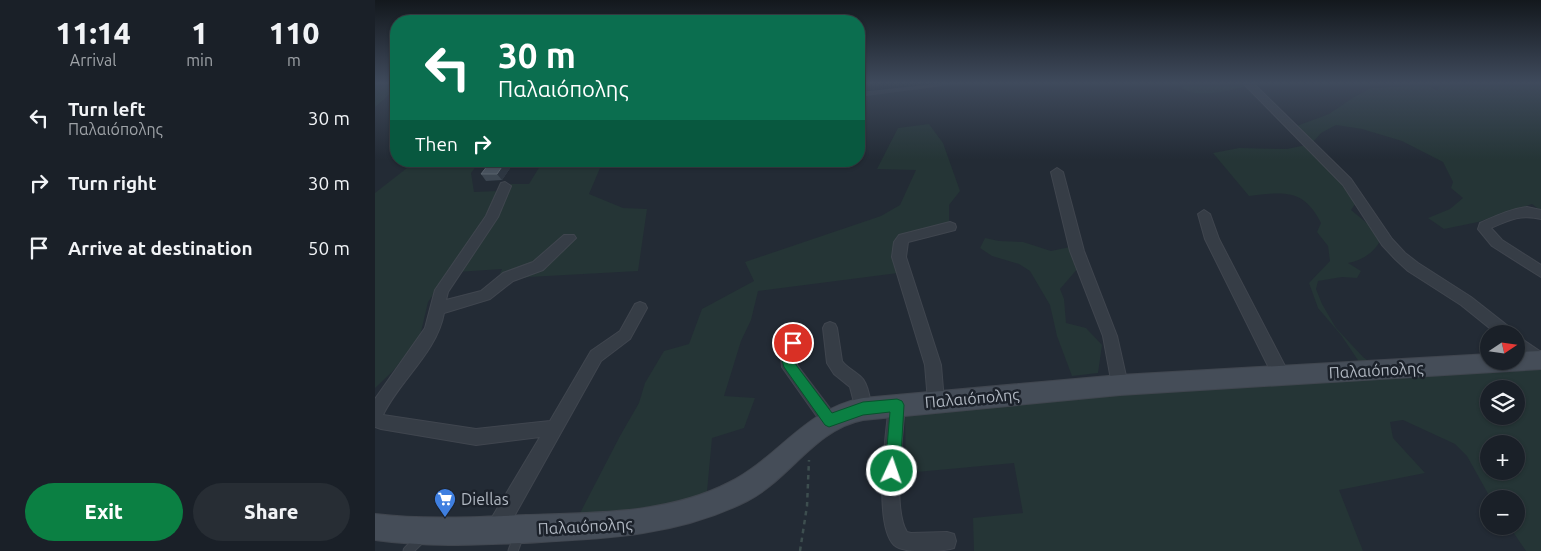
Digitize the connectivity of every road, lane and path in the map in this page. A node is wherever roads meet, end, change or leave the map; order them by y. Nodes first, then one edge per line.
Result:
1 (1273, 108) edge
2 (1057, 172) dead end
3 (505, 186) dead end
4 (1204, 214) dead end
5 (1541, 215) edge
6 (950, 227) dead end
7 (569, 238) dead end
8 (1541, 272) edge
9 (640, 308) dead end
10 (437, 310) junction
11 (1497, 325) edge
12 (830, 328) dead end
13 (793, 343) dead end
14 (1525, 348) edge
15 (1540, 360) edge
16 (1281, 376) junction
17 (1121, 385) junction
18 (936, 401) junction
19 (897, 405) junction
20 (863, 408) junction
21 (375, 417) edge
22 (829, 420) junction
23 (552, 428) junction
24 (808, 437) junction
25 (375, 527) edge
26 (495, 530) junction
27 (429, 532) junction
28 (517, 540) edge
29 (947, 541) dead end
30 (408, 551) edge
31 (800, 551) edge

1 - 11 street
2 - 17 street
3 - 10 street
4 - 16 street
5 - 8 street
6 - 18 street
7 - 10 street
9 - 23 street
10 - 21 street
12 - 20 street
13 - 22 street
14 - 15 street
15 - 16 main road, Παλαιόπολης
16 - 17 main road, Παλαιόπολης
17 - 18 main road, Παλαιόπολης
18 - 19 main road, Παλαιόπολης
19 - 20 main road, Παλαιόπολης
19 - 29 street
20 - 22 main road, Παλαιόπολης
21 - 23 street
22 - 24 main road, Παλαιόπολης
23 - 26 street
24 - 28 main road, Παλαιόπολης
24 - 31 path
25 - 27 main road, Παλαιόπολης
26 - 27 main road, Παλαιόπολης
26 - 28 main road, Παλαιόπολης
27 - 30 lane

